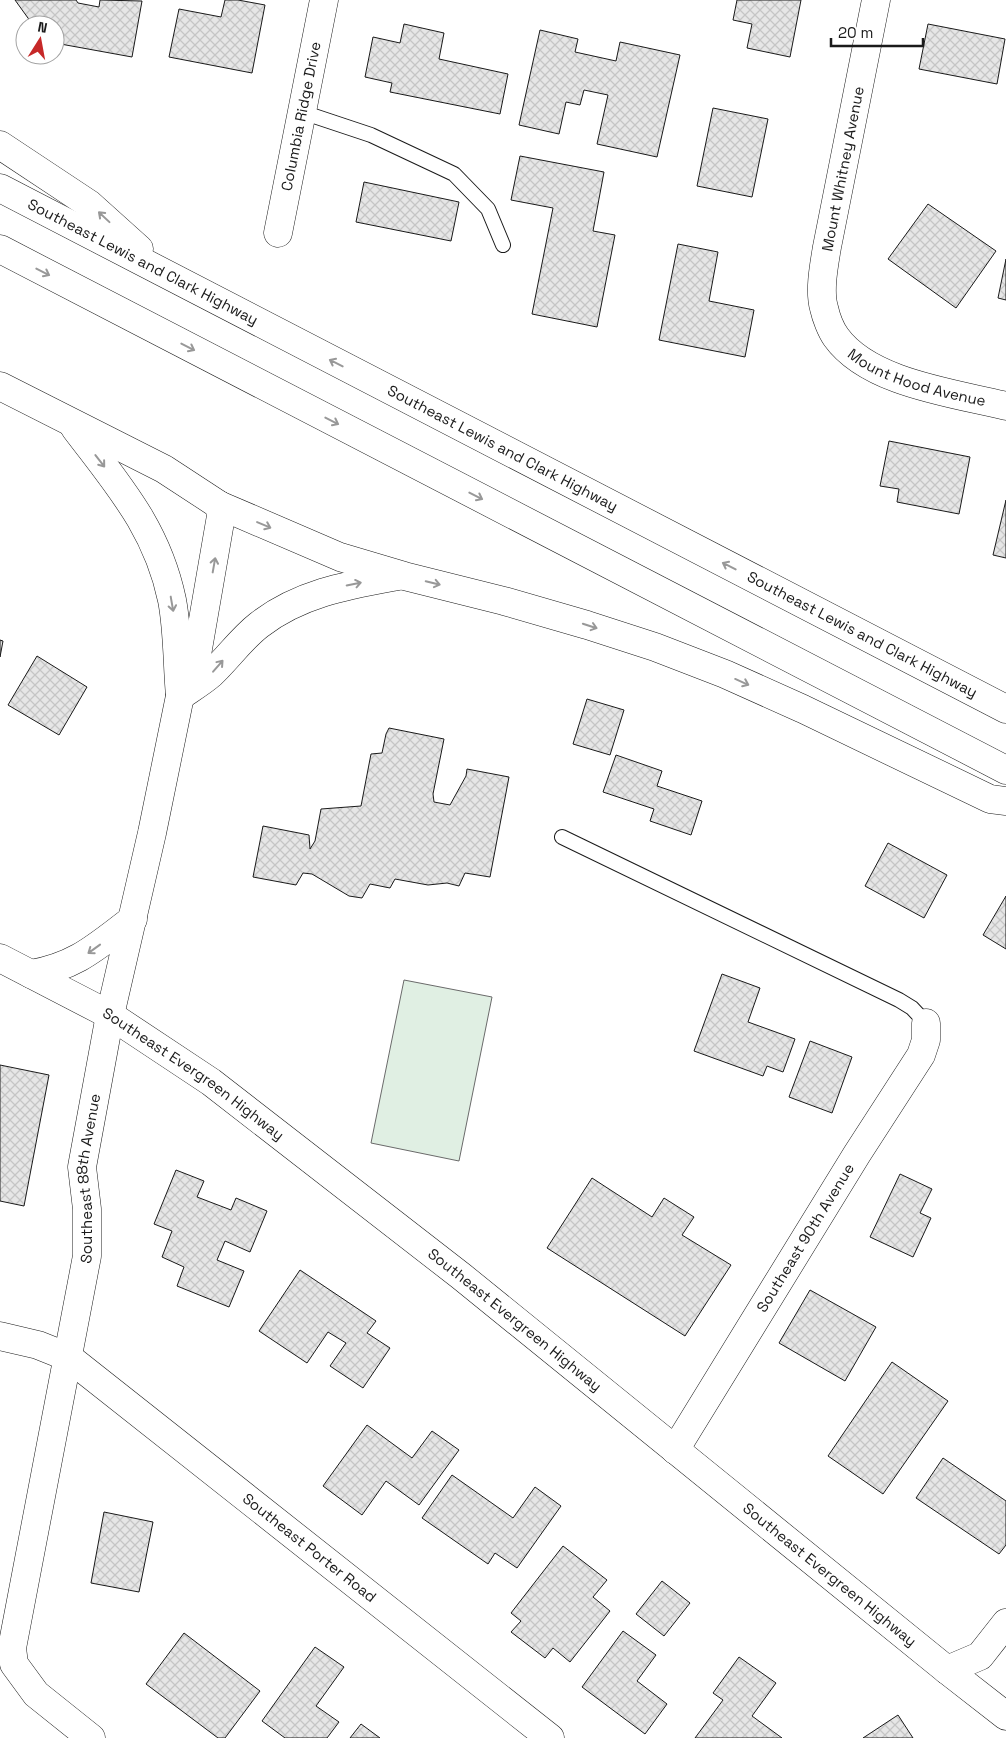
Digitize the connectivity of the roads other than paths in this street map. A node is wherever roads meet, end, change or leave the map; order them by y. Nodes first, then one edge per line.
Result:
1 (324, 0) edge
2 (876, 0) edge
3 (302, 112) junction
4 (0, 145) edge
5 (0, 188) edge
6 (278, 233) dead end
7 (503, 244) dead end
8 (0, 249) edge
9 (166, 274) junction
10 (835, 336) joint
11 (0, 386) edge
12 (1006, 406) edge
13 (71, 422) junction
14 (219, 505) junction
15 (404, 576) junction
16 (180, 696) junction
17 (1006, 709) edge
18 (1006, 770) edge
19 (1006, 801) edge
20 (562, 837) dead end
21 (133, 919) junction
22 (0, 958) edge
23 (31, 974) junction
24 (110, 1016) junction
25 (926, 1023) joint
26 (0, 1336) edge
27 (68, 1357) junction
28 (675, 1450) junction
29 (1006, 1623) edge
30 (947, 1670) junction
31 (1006, 1716) edge
32 (90, 1738) edge
33 (550, 1738) edge

1 - 3 main road, Columbia Ridge Drive
2 - 10 main road, Mount Whitney Avenue
3 - 6 main road, Columbia Ridge Drive
3 - 7 lane
9 -> 4 main road
5 - 9 main road, Southeast Lewis and Clark Highway
8 -> 18 main road
17 -> 9 main road, Southeast Lewis and Clark Highway
10 - 12 main road, Mount Hood Avenue
11 - 13 main road
13 - 14 main road
13 -> 16 main road
14 -> 15 main road
16 -> 14 main road
16 -> 15 main road
15 -> 19 main road
16 - 21 main road, Southeast 88th Avenue
20 - 25 lane
21 -> 23 main road
21 - 24 main road, Southeast 88th Avenue
22 - 23 main road, Southeast Evergreen Highway
23 - 24 main road, Southeast Evergreen Highway
24 - 27 main road, Southeast 88th Avenue
24 - 28 main road, Southeast Evergreen Highway
25 - 28 main road, Southeast 90th Avenue
26 - 27 main road, Southeast Porter Road
27 - 32 main road, Southeast 88th Avenue
27 - 33 main road, Southeast Porter Road
28 - 30 main road, Southeast Evergreen Highway
29 - 30 main road
30 - 31 main road, Southeast Evergreen Highway

